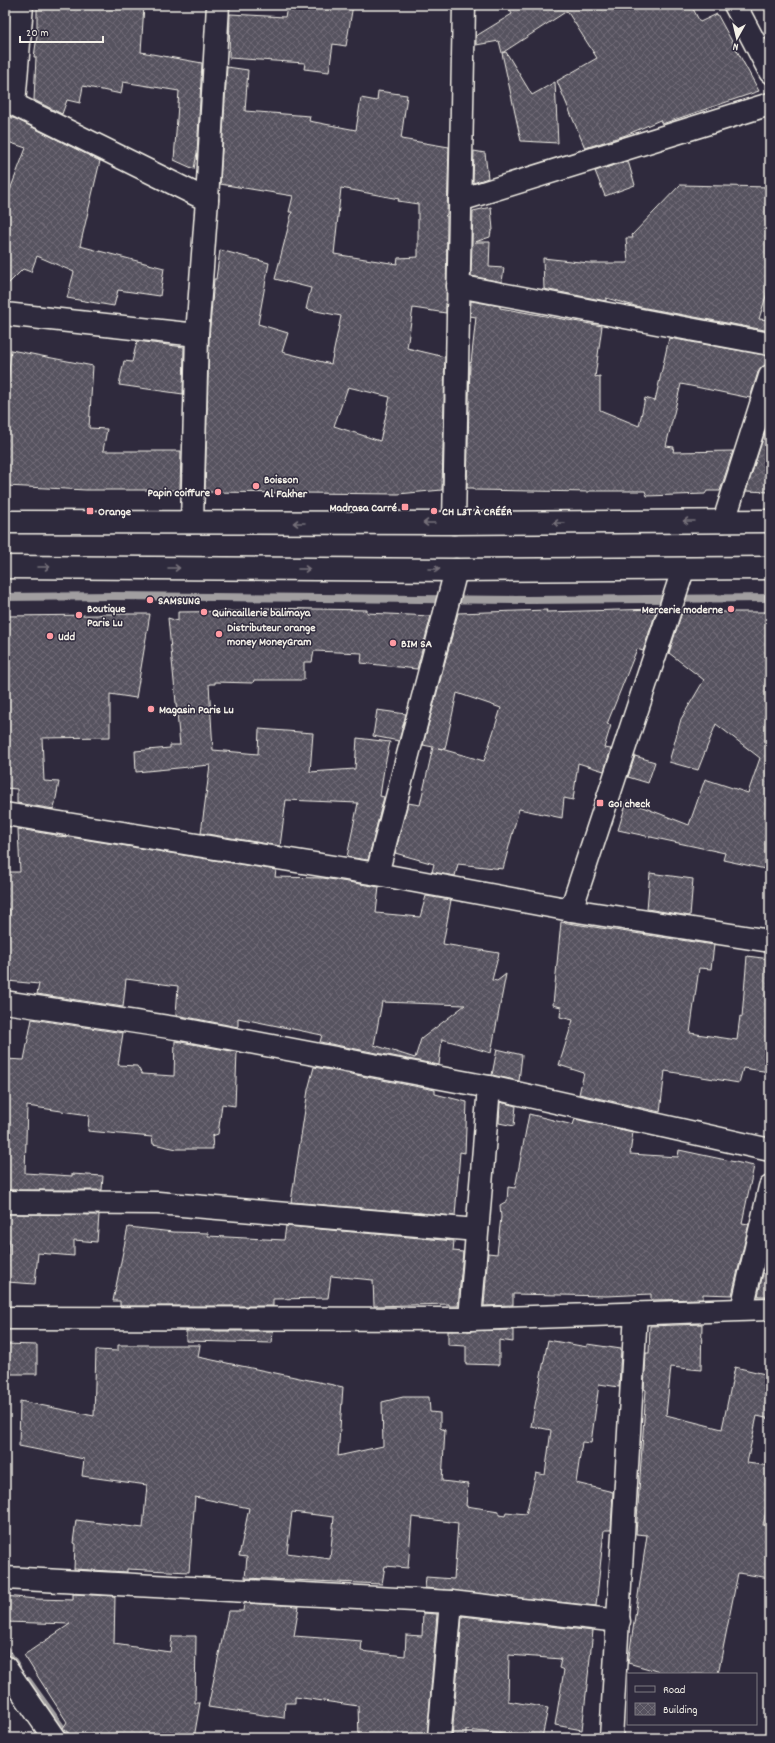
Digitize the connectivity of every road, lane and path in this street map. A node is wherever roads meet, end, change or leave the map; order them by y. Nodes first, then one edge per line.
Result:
1 (22, 5) edge
2 (218, 5) edge
3 (464, 5) edge
4 (735, 5) edge
5 (770, 72) edge
6 (9, 102) edge
7 (770, 104) edge
8 (207, 200) junction
9 (460, 200) junction
10 (458, 286) junction
11 (5, 314) edge
12 (197, 335) junction
13 (770, 344) edge
14 (770, 376) edge
15 (724, 521) junction
16 (770, 521) edge
17 (5, 522) edge
18 (192, 522) junction
19 (454, 523) junction
20 (5, 567) edge
21 (770, 568) edge
22 (456, 570) junction
23 (682, 570) junction
24 (5, 814) edge
25 (377, 874) junction
26 (571, 910) junction
27 (770, 941) edge
28 (5, 1002) edge
29 (489, 1087) junction
30 (770, 1150) edge
31 (770, 1187) edge
32 (5, 1202) edge
33 (477, 1230) junction
34 (742, 1309) junction
35 (770, 1309) edge
36 (636, 1313) junction
37 (5, 1318) edge
38 (470, 1319) junction
39 (5, 1578) edge
40 (451, 1602) junction
41 (619, 1621) junction
42 (5, 1667) edge
43 (54, 1738) edge
44 (440, 1738) edge
45 (611, 1738) edge

1 - 6 street
2 - 8 street
3 - 9 street
4 - 5 street
6 - 8 street
7 - 9 street
8 - 12 street
9 - 10 street
10 - 13 street
10 - 19 street
11 - 12 street
12 - 18 street
14 - 15 street
15 - 16 street
15 -> 19 street
17 - 18 street
19 -> 18 street
20 -> 22 street
21 - 23 street
22 - 23 street
22 - 25 street
23 - 26 street
24 - 25 street
25 - 26 street
26 - 27 street
28 - 29 street
29 - 30 street
29 - 33 street
31 - 34 street
32 - 33 street
33 - 38 street
34 - 35 street
34 - 36 street
36 - 38 street
36 - 41 street
37 - 38 street
39 - 40 street
40 - 41 street
40 - 44 street
41 - 45 street
42 - 43 street

